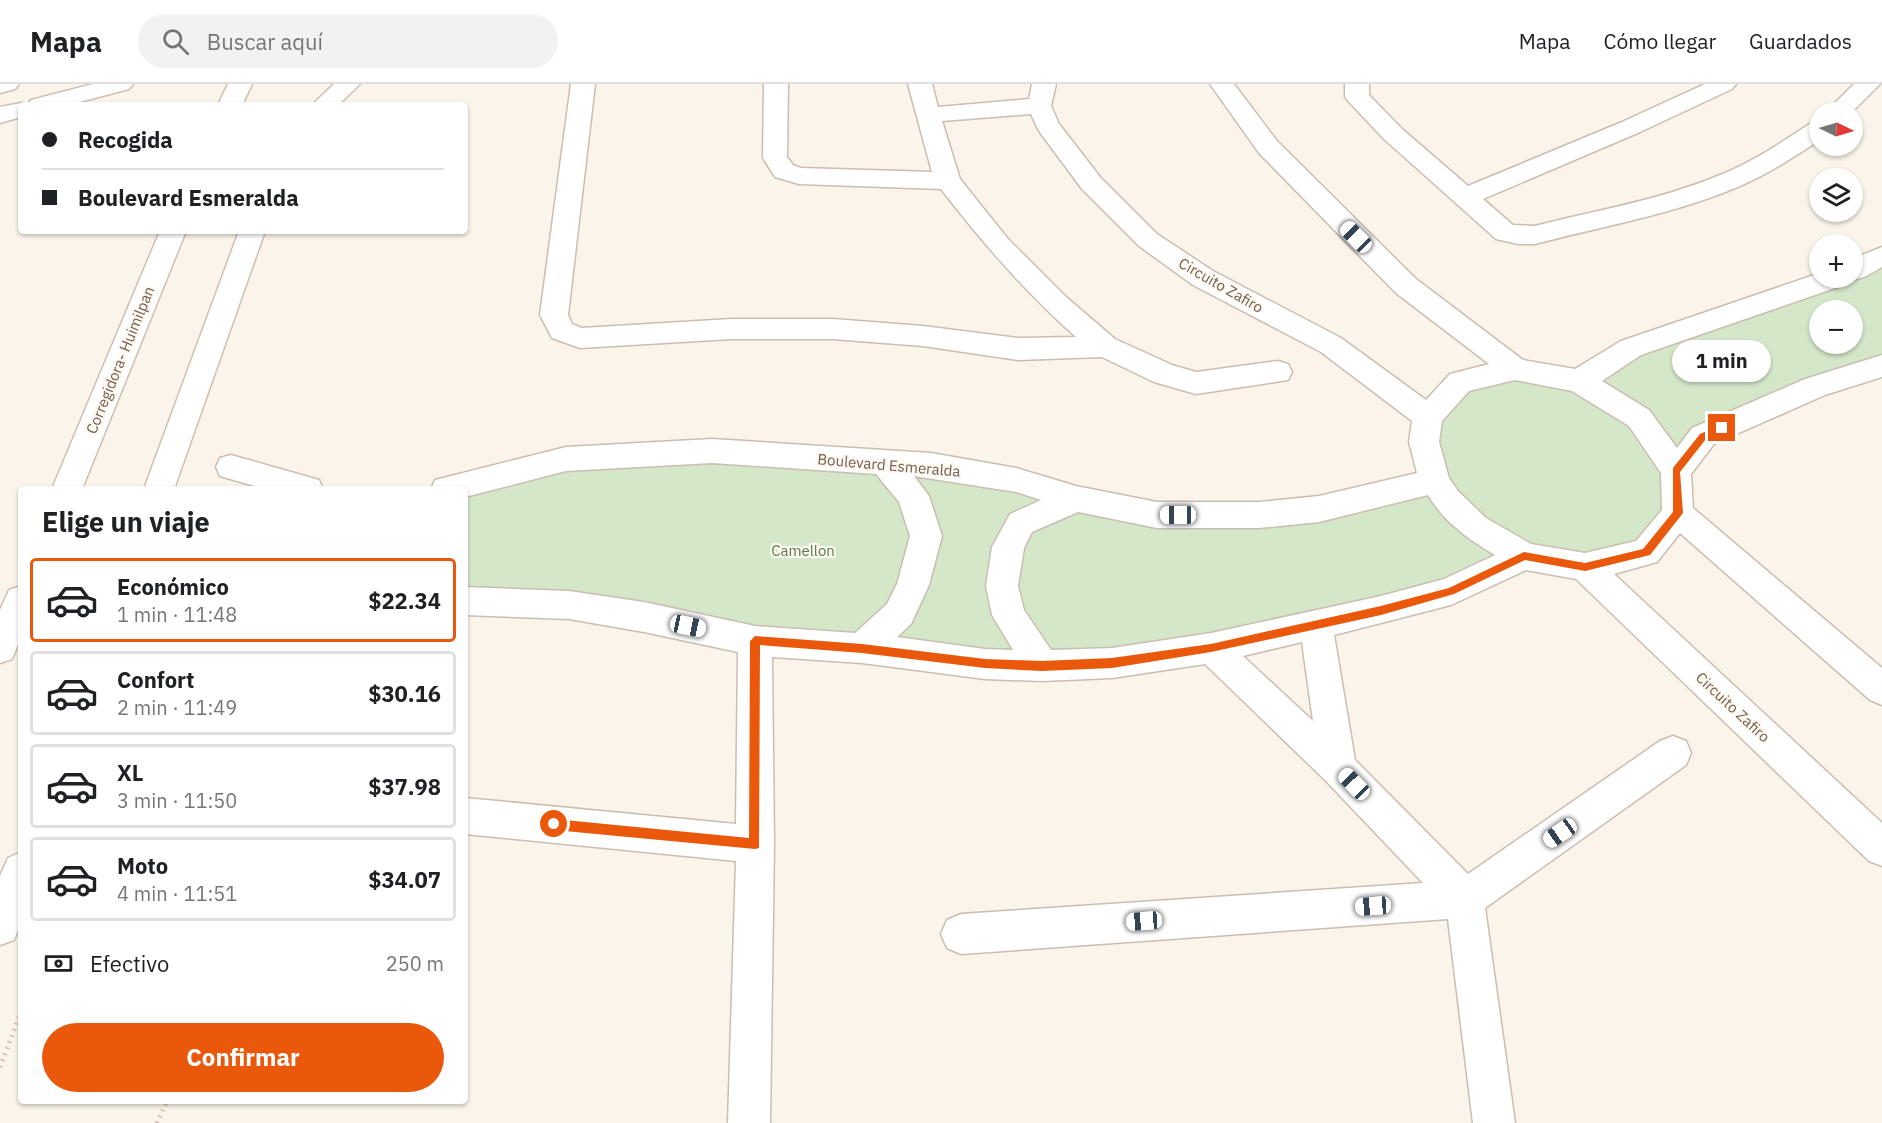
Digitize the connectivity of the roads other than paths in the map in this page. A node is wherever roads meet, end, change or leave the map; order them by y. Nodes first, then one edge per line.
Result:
1 (7, 84) edge
2 (121, 84) edge
3 (240, 84) edge
4 (348, 84) edge
5 (583, 84) edge
6 (776, 84) edge
7 (920, 84) edge
8 (1222, 84) edge
9 (1357, 84) edge
10 (1724, 84) edge
11 (1868, 84) edge
12 (0, 86) edge
13 (1041, 95) edge
14 (51, 102) edge
15 (231, 102) edge
16 (327, 102) edge
17 (1849, 102) edge
18 (18, 111) edge
19 (929, 114) junction
20 (0, 115) edge
21 (18, 125) edge
22 (0, 128) edge
23 (1809, 136) edge
24 (948, 181) junction
25 (1465, 197) junction
26 (171, 234) edge
27 (251, 234) edge
28 (1882, 256) edge
29 (1863, 266) edge
30 (1809, 287) edge
31 (1105, 346) junction
32 (1882, 366) edge
33 (1515, 369) junction
34 (1278, 372) dead end
35 (1579, 381) junction
36 (1428, 417) junction
37 (884, 462) junction
38 (231, 467) dead end
39 (1676, 471) junction
40 (1435, 481) junction
41 (68, 486) edge
42 (160, 486) edge
43 (298, 486) edge
44 (458, 486) edge
45 (1076, 499) junction
46 (1678, 513) junction
47 (1524, 556) junction
48 (1585, 567) junction
49 (468, 601) edge
50 (18, 607) edge
51 (1316, 625) junction
52 (755, 641) junction
53 (0, 648) edge
54 (862, 648) junction
55 (1211, 648) junction
56 (1042, 666) junction
57 (1882, 689) edge
58 (1673, 753) dead end
59 (1338, 768) junction
60 (468, 816) edge
61 (755, 844) junction
62 (1882, 848) edge
63 (18, 879) edge
64 (1465, 899) junction
65 (0, 926) edge
66 (961, 934) dead end
67 (749, 1123) edge
68 (1494, 1123) edge

1 - 12 street
2 - 14 street
3 - 15 street
4 - 16 street
5 - 31 street
6 - 24 street
7 - 19 street
8 - 33 street
9 - 25 street
10 - 25 street
11 - 17 street
13 - 19 street
13 - 36 street, Circuito Zafiro
18 - 20 street
19 - 24 street
21 - 22 street
23 - 25 street
24 - 31 street
26 - 41 street, Corregidora- Huimilpan
27 - 42 street
28 - 29 street
30 - 35 street
31 - 34 street
32 - 39 street
33 - 35 street
33 - 36 street
35 - 39 street
36 - 40 street
37 - 44 street, Boulevard Esmeralda
37 - 45 street, Boulevard Esmeralda
37 - 54 street
38 - 43 street
39 - 46 street
40 - 45 street, Boulevard Esmeralda
40 - 47 street
45 - 56 street
46 - 48 street
46 - 57 street
47 - 48 street
47 - 51 street
48 - 62 street, Circuito Zafiro
49 - 52 street
50 - 53 street
51 - 55 street
51 - 59 street
52 - 54 street
52 - 61 street
54 - 56 street
55 - 56 street
55 - 59 street
58 - 64 street
59 - 64 street
60 - 61 street
61 - 67 street
63 - 65 street
64 - 66 street
64 - 68 street

